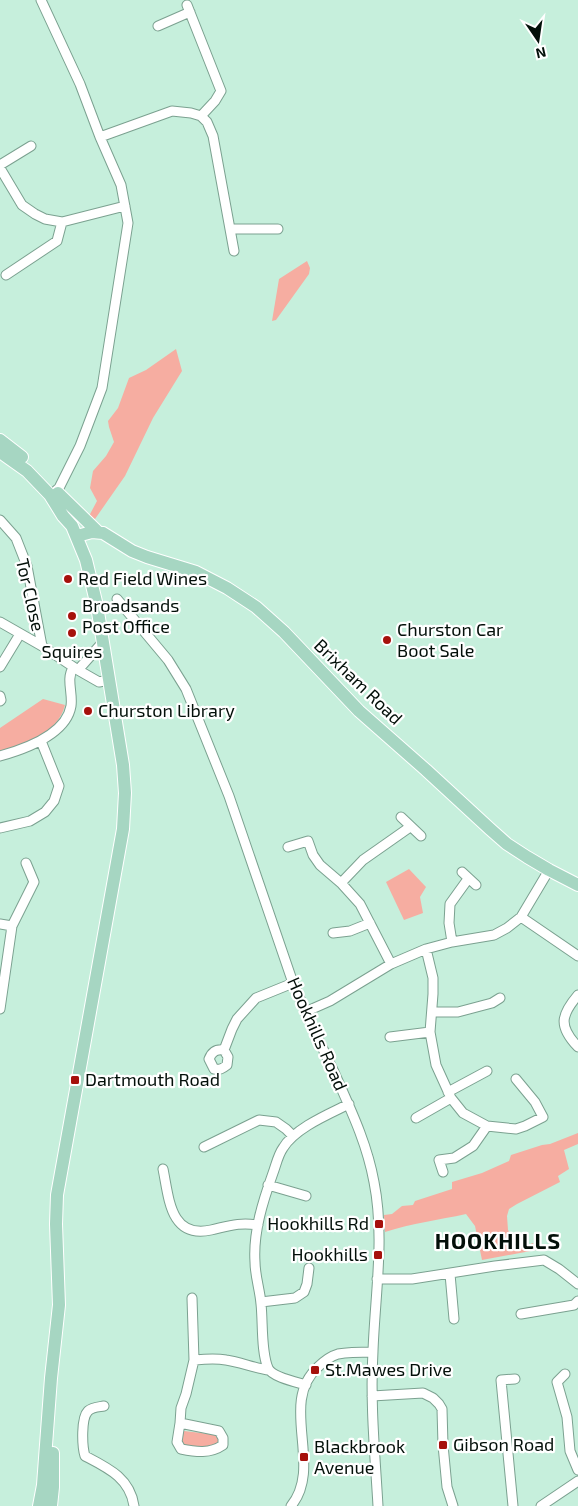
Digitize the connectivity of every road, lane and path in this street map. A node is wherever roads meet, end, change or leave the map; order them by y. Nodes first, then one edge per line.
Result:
1 (41, 0) edge
2 (158, 26) dead end
3 (201, 116) junction
4 (100, 136) junction
5 (31, 146) dead end
6 (0, 166) edge
7 (125, 206) junction
8 (62, 222) junction
9 (230, 229) junction
10 (278, 229) dead end
11 (234, 251) dead end
12 (6, 275) dead end
13 (0, 440) edge
14 (0, 452) edge
15 (55, 493) junction
16 (0, 520) edge
17 (74, 531) junction
18 (98, 532) junction
19 (117, 598) dead end
20 (0, 622) edge
21 (20, 634) junction
22 (102, 643) junction
23 (42, 646) junction
24 (0, 667) edge
25 (76, 669) junction
26 (110, 680) junction
27 (0, 696) edge
28 (0, 701) edge
29 (41, 741) junction
30 (0, 756) edge
31 (401, 817) dead end
32 (0, 828) edge
33 (410, 828) junction
34 (420, 836) dead end
35 (288, 847) dead end
36 (26, 863) dead end
37 (549, 870) junction
38 (469, 879) dead end
39 (341, 883) junction
40 (578, 885) edge
41 (522, 917) junction
42 (370, 923) junction
43 (0, 924) edge
44 (12, 926) junction
45 (333, 933) dead end
46 (452, 942) junction
47 (426, 949) junction
48 (578, 956) edge
49 (391, 964) junction
50 (293, 983) junction
51 (578, 994) edge
52 (0, 1009) edge
53 (306, 1012) junction
54 (432, 1012) junction
55 (495, 1012) dead end
56 (430, 1032) junction
57 (390, 1037) dead end
58 (578, 1047) edge
59 (224, 1050) dead end
60 (486, 1071) dead end
61 (516, 1079) dead end
62 (450, 1095) junction
63 (349, 1104) junction
64 (416, 1118) dead end
65 (487, 1126) junction
66 (293, 1136) junction
67 (204, 1146) dead end
68 (163, 1169) dead end
69 (443, 1172) dead end
70 (268, 1185) junction
71 (306, 1196) dead end
72 (258, 1225) junction
73 (308, 1268) dead end
74 (450, 1274) junction
75 (376, 1279) junction
76 (578, 1284) edge
77 (192, 1298) dead end
78 (578, 1301) edge
79 (261, 1302) junction
80 (521, 1314) dead end
81 (454, 1319) dead end
82 (372, 1352) junction
83 (194, 1360) junction
84 (268, 1370) junction
85 (565, 1374) dead end
86 (515, 1379) dead end
87 (306, 1385) junction
88 (372, 1396) junction
89 (104, 1406) dead end
90 (48, 1408) junction
91 (180, 1423) junction
92 (578, 1470) edge
93 (578, 1481) edge
94 (39, 1506) edge
95 (51, 1506) edge
96 (134, 1506) edge
97 (292, 1506) edge
98 (378, 1506) edge
99 (452, 1506) edge
100 (513, 1506) edge
101 (541, 1506) edge

1 - 4 street
2 - 3 street
3 - 4 street
3 - 9 street
4 - 7 street
5 - 6 street
6 - 8 street
7 - 8 street
7 - 15 street
8 - 12 street
9 - 10 street
9 - 11 street
13 - 15 main road
14 - 15 main road
15 - 17 main road
15 - 18 main road, Brixham Road
16 - 23 street, Tor Close
17 - 18 main road
17 - 22 main road
18 - 37 main road, Brixham Road
19 - 50 street, Hookhills Road
20 - 21 street
21 - 23 street
21 - 24 street
22 - 25 street
22 - 26 main road
23 - 25 street
25 - 26 street
25 - 29 street
26 - 90 main road
27 - 28 street
29 - 30 street
29 - 32 street
31 - 33 street
33 - 34 street
33 - 39 street
35 - 39 street
36 - 44 street
37 - 40 main road, Brixham Road
37 - 41 street
38 - 46 street
39 - 42 street
41 - 46 street
41 - 48 street
42 - 45 street
42 - 49 street
43 - 44 street
44 - 52 street
46 - 47 street
47 - 49 street
47 - 54 street
49 - 53 street
50 - 53 street, Hookhills Road
50 - 59 street
51 - 58 street
53 - 63 street, Hookhills Road
54 - 55 street
54 - 56 street
56 - 57 street
56 - 62 street
60 - 62 street
61 - 65 street
62 - 64 street
62 - 65 street
63 - 66 street
63 - 75 street, Hookhills Road
65 - 69 street
66 - 67 street
66 - 70 street
68 - 72 street
70 - 71 street
70 - 72 street
72 - 79 street
73 - 79 street
74 - 75 street
74 - 76 street
74 - 81 street
75 - 82 street, Hookhills Road
77 - 83 street
78 - 80 street
79 - 84 street
82 - 87 street
82 - 88 street, Hookhills Road
83 - 84 street
83 - 91 street
84 - 87 street
85 - 92 street
86 - 100 street
87 - 97 street
88 - 98 street, Hookhills Road
88 - 99 street
89 - 96 street
90 - 94 main road
90 - 95 main road
91 - 91 street
93 - 101 street

